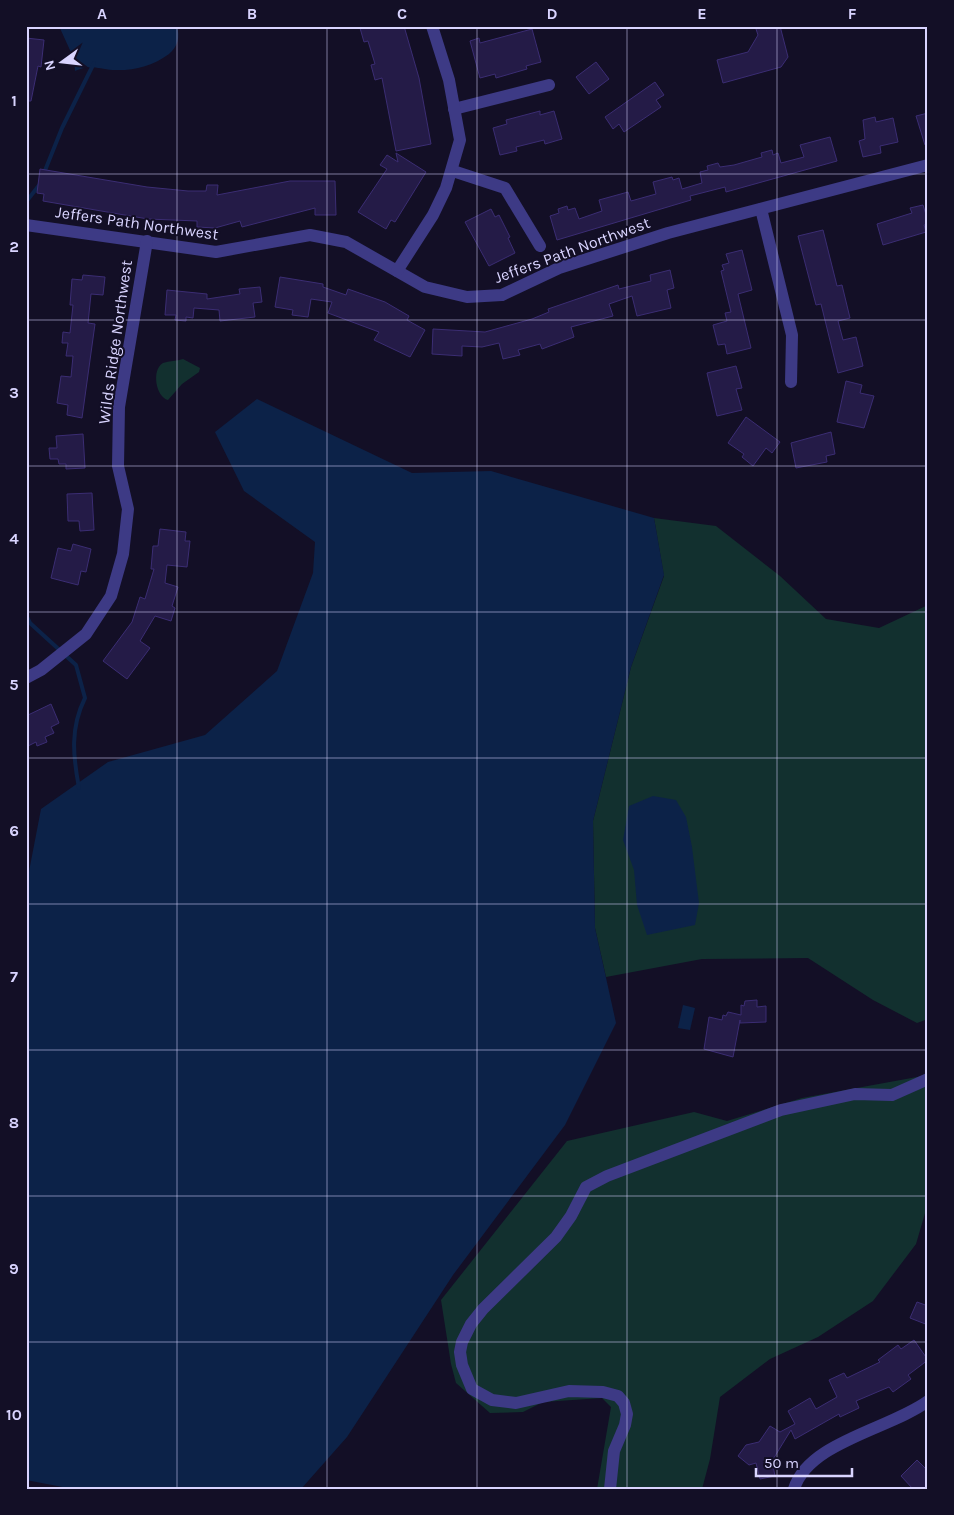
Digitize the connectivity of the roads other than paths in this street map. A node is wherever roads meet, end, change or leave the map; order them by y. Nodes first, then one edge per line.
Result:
1 (432, 26) edge
2 (549, 85) dead end
3 (454, 109) junction
4 (928, 165) edge
5 (453, 171) junction
6 (761, 209) junction
7 (26, 225) edge
8 (147, 240) junction
9 (540, 246) dead end
10 (397, 271) junction
11 (791, 382) dead end
12 (26, 678) edge
13 (928, 1079) edge
14 (927, 1402) edge
15 (610, 1489) edge
16 (794, 1489) edge

1 - 3 street
2 - 3 street
3 - 5 street
4 - 6 street, Jeffers Path Northwest
5 - 9 street
5 - 10 street
6 - 10 street, Jeffers Path Northwest
6 - 11 street
7 - 8 street, Jeffers Path Northwest
8 - 10 street, Jeffers Path Northwest
8 - 12 street, Wilds Ridge Northwest
13 - 15 street
14 - 16 street

